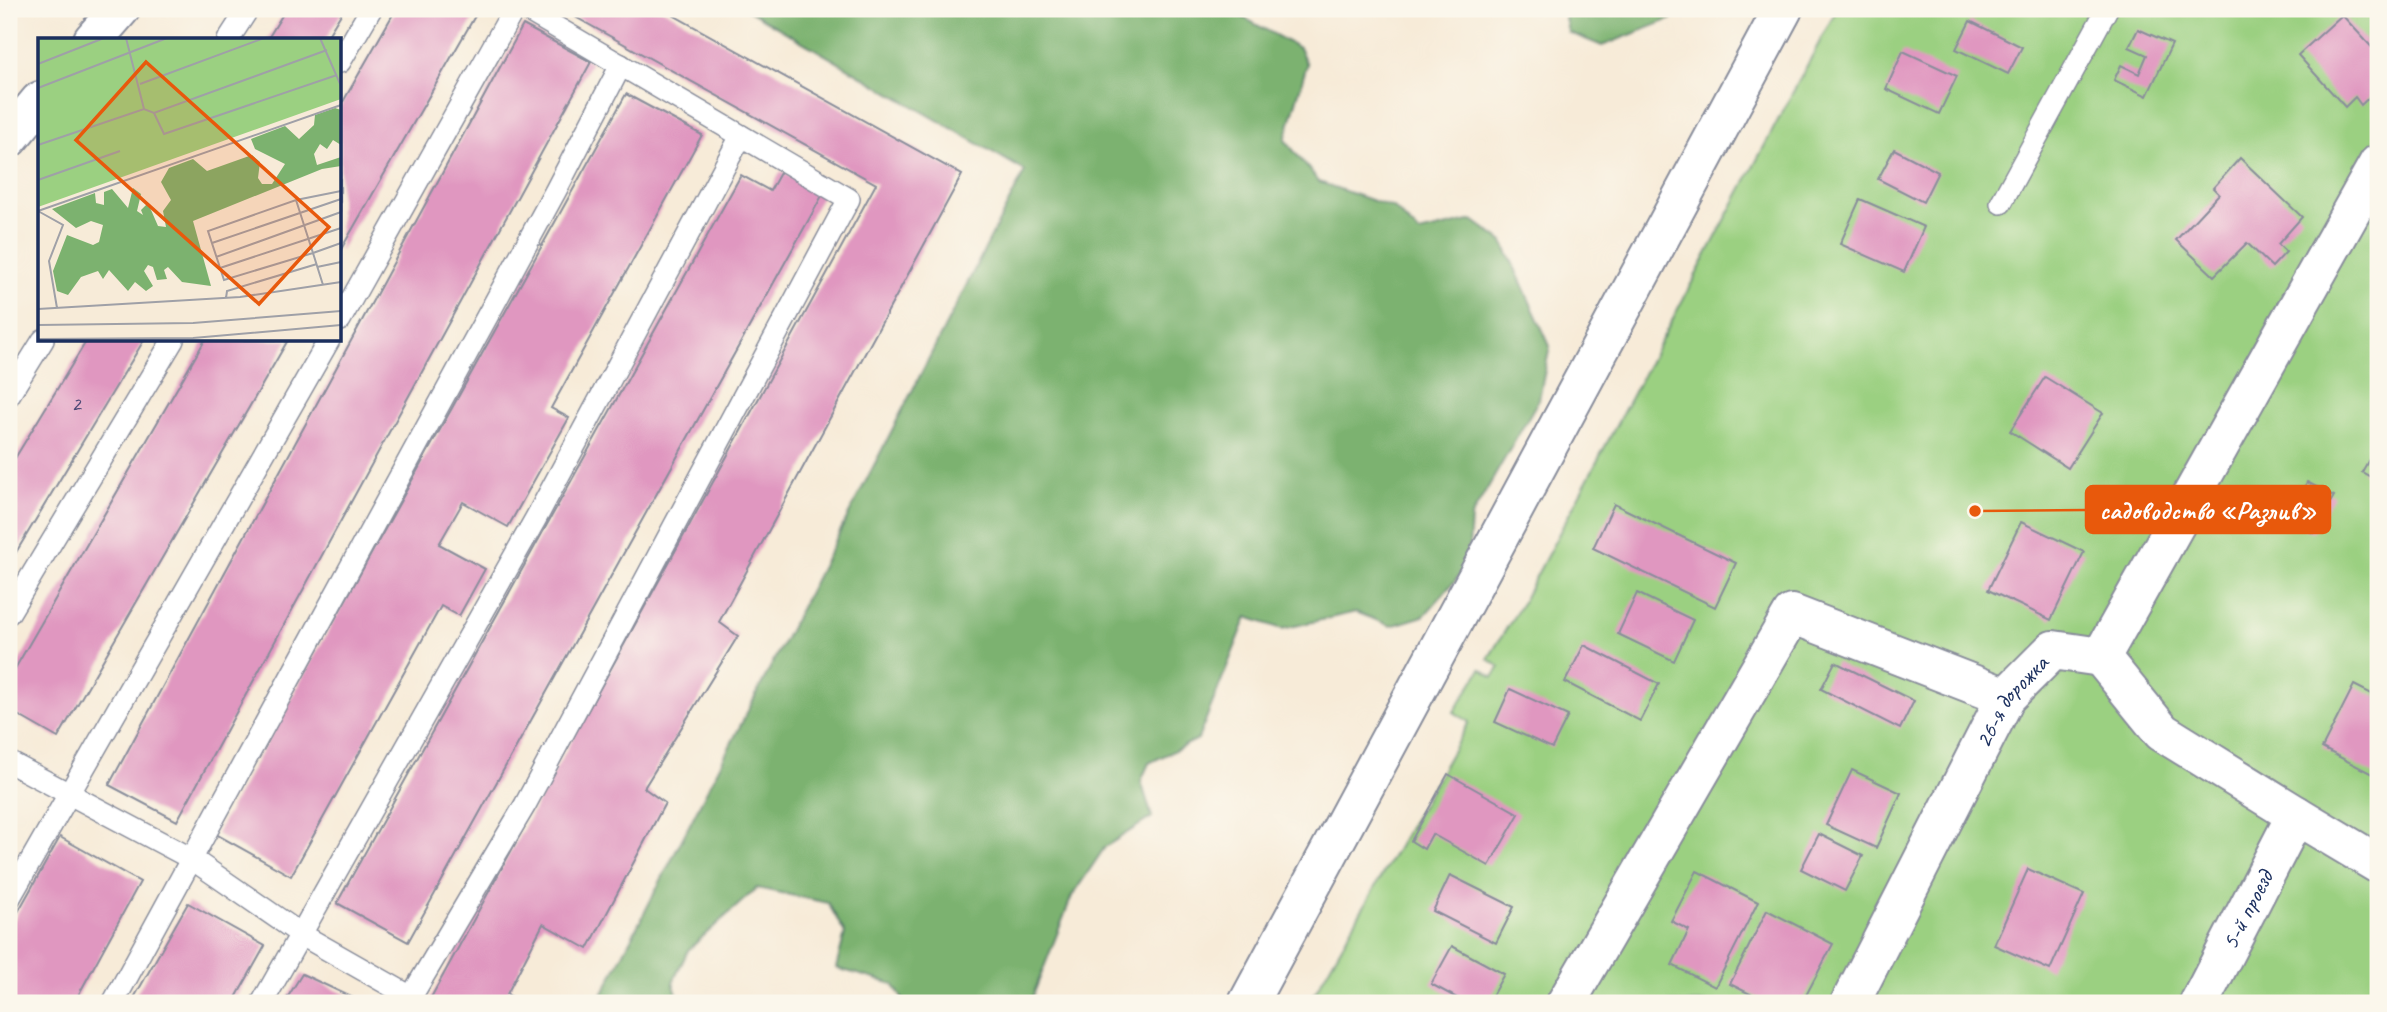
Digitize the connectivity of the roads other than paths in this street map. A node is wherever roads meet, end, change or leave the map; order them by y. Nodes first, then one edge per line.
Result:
1 (120, 9) edge
2 (248, 9) edge
3 (372, 9) edge
4 (514, 9) edge
5 (525, 9) edge
6 (1783, 9) edge
7 (2107, 9) edge
8 (95, 38) edge
9 (229, 38) edge
10 (341, 60) edge
11 (621, 65) junction
12 (38, 104) edge
13 (741, 135) junction
14 (9, 138) edge
15 (2378, 164) edge
16 (2001, 203) dead end
17 (341, 318) edge
18 (42, 341) edge
19 (172, 341) edge
20 (328, 341) edge
21 (9, 395) edge
22 (9, 613) edge
23 (2101, 657) junction
24 (2006, 696) junction
25 (9, 762) edge
26 (69, 796) junction
27 (2296, 815) junction
28 (192, 859) junction
29 (2378, 864) edge
30 (9, 900) edge
31 (302, 935) junction
32 (410, 1000) edge
33 (113, 1003) edge
34 (262, 1003) edge
35 (1248, 1003) edge
36 (1566, 1003) edge
37 (1850, 1003) edge
38 (2199, 1003) edge

1 - 8 street
2 - 9 lane
3 - 10 lane
4 - 17 lane
5 - 11 lane
6 - 35 street
7 - 16 lane
11 - 13 lane
11 - 28 lane
12 - 14 street
13 - 31 lane
13 - 32 lane
15 - 23 street
18 - 21 lane
19 - 22 lane
20 - 26 lane
23 - 24 street, 26-я дорожка
23 - 27 street
24 - 36 street
24 - 37 street, 26-я дорожка
25 - 26 lane
26 - 28 lane
26 - 30 lane
27 - 29 street
27 - 38 street, 5-й проезд
28 - 31 lane
28 - 33 lane
31 - 32 lane
31 - 34 lane

